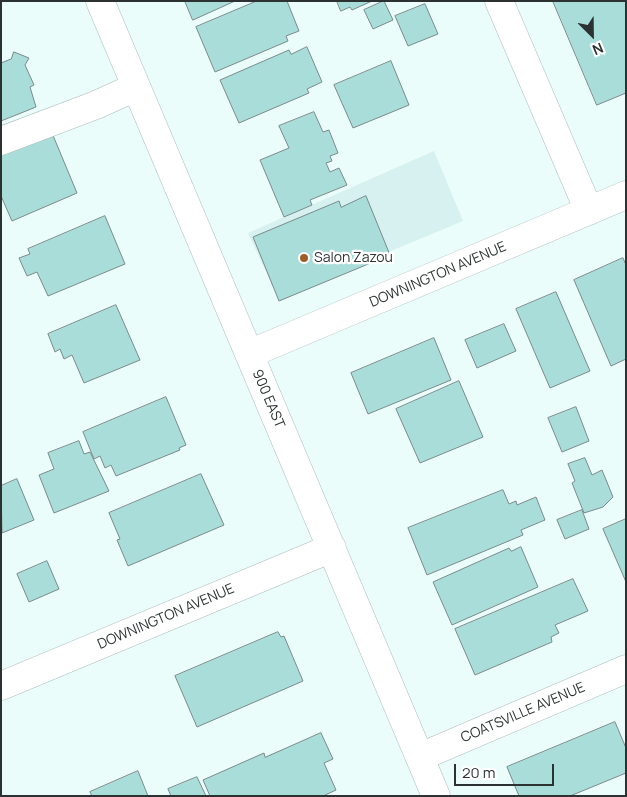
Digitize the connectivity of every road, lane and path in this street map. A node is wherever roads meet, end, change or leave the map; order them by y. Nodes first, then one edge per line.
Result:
1 (100, 1) edge
2 (499, 1) edge
3 (136, 87) junction
4 (1, 141) edge
5 (626, 196) edge
6 (589, 211) junction
7 (249, 354) junction
8 (332, 548) junction
9 (626, 669) edge
10 (1, 686) edge
11 (420, 757) junction
12 (436, 796) edge

1 - 3 street, 900 EAST
2 - 6 street
3 - 4 street
3 - 7 street, 900 EAST
5 - 6 street, DOWNINGTON AVENUE
6 - 7 street, DOWNINGTON AVENUE
7 - 8 street, 900 EAST
8 - 10 street, DOWNINGTON AVENUE
8 - 11 street, 900 EAST
9 - 11 street, COATSVILLE AVENUE
11 - 12 street, 900 EAST

